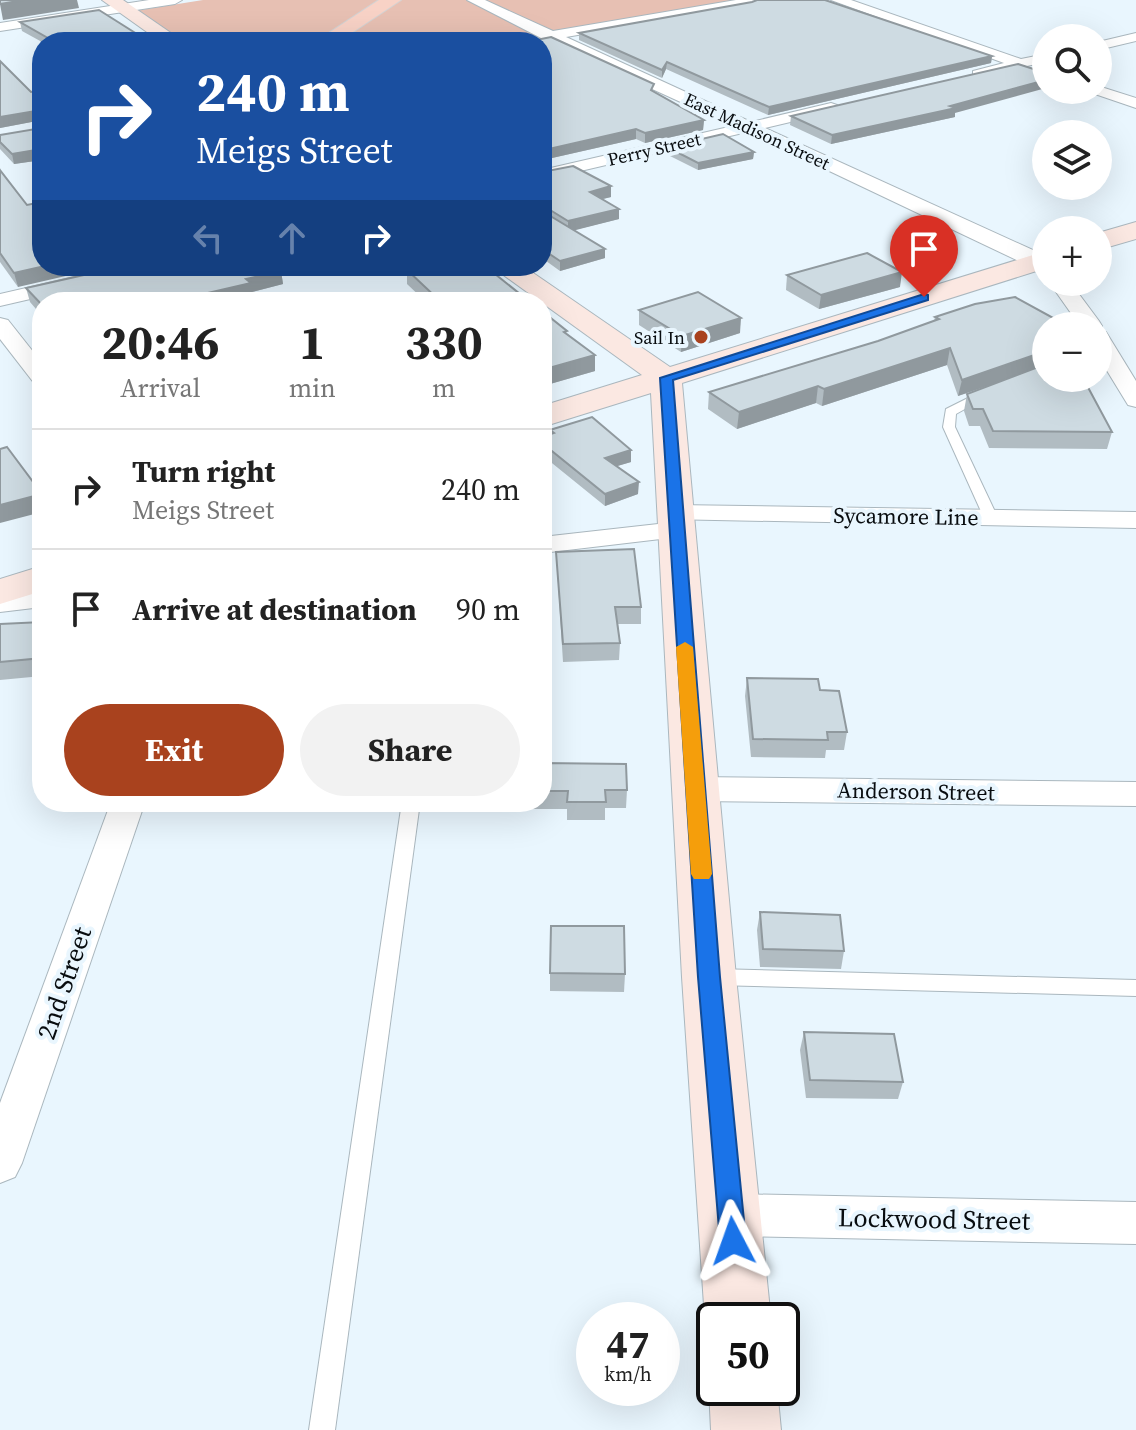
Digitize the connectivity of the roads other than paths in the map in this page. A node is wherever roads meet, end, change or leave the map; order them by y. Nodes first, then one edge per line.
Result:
1 (175, 0) edge
2 (392, 0) edge
3 (474, 0) edge
4 (759, 0) edge
5 (838, 0) edge
6 (117, 4) edge
7 (0, 27) edge
8 (159, 32) edge
9 (341, 32) edge
10 (546, 32) edge
11 (553, 35) joint
12 (1136, 37) edge
13 (1112, 43) edge
14 (1032, 61) edge
15 (1020, 64) junction
16 (1032, 68) edge
17 (960, 78) edge
18 (1112, 95) edge
19 (854, 102) edge
20 (1136, 103) edge
21 (748, 127) junction
22 (552, 173) edge
23 (1136, 230) edge
24 (1112, 238) edge
25 (1032, 260) edge
26 (1032, 272) edge
27 (105, 276) edge
28 (519, 276) edge
29 (35, 292) edge
30 (542, 292) edge
31 (32, 293) edge
32 (552, 299) edge
33 (0, 300) edge
34 (0, 325) edge
35 (1112, 364) edge
36 (32, 365) edge
37 (666, 378) junction
38 (992, 392) edge
39 (1136, 400) edge
40 (552, 414) edge
41 (991, 518) junction
42 (1136, 520) edge
43 (676, 522) junction
44 (552, 543) edge
45 (32, 581) edge
46 (0, 592) edge
47 (32, 599) edge
48 (0, 603) edge
49 (695, 789) junction
50 (1136, 794) edge
51 (124, 812) edge
52 (410, 812) edge
53 (709, 977) junction
54 (1136, 988) edge
55 (0, 1163) edge
56 (731, 1215) junction
57 (1136, 1223) edge
58 (737, 1302) edge
59 (744, 1406) edge
60 (322, 1430) edge
61 (746, 1430) edge

1 - 6 street
2 - 9 main road
3 - 10 street, East Madison Street
4 - 11 street
5 - 15 street
6 - 7 street
6 - 8 main road
11 - 21 street, East Madison Street
12 - 13 street
14 - 15 street
15 - 16 street
15 - 17 street
18 - 20 street
19 - 21 street, Perry Street
21 - 22 street, Perry Street
21 - 25 street, East Madison Street
23 - 24 main road
26 - 37 main road
27 - 29 street
28 - 30 main road
31 - 33 street
32 - 37 main road
34 - 36 street
35 - 39 street
37 - 40 main road
37 - 43 main road
38 - 41 lane
41 - 42 street, Sycamore Line
41 - 43 street, Sycamore Line
43 - 44 street, Sycamore Line
43 - 49 main road
45 - 46 main road
47 - 48 street
49 - 50 street, Anderson Street
49 - 53 main road
51 - 55 street, 2nd Street
52 - 60 lane
53 - 54 lane
53 - 56 main road
56 - 57 street, Lockwood Street
56 - 58 main road
59 - 61 main road

